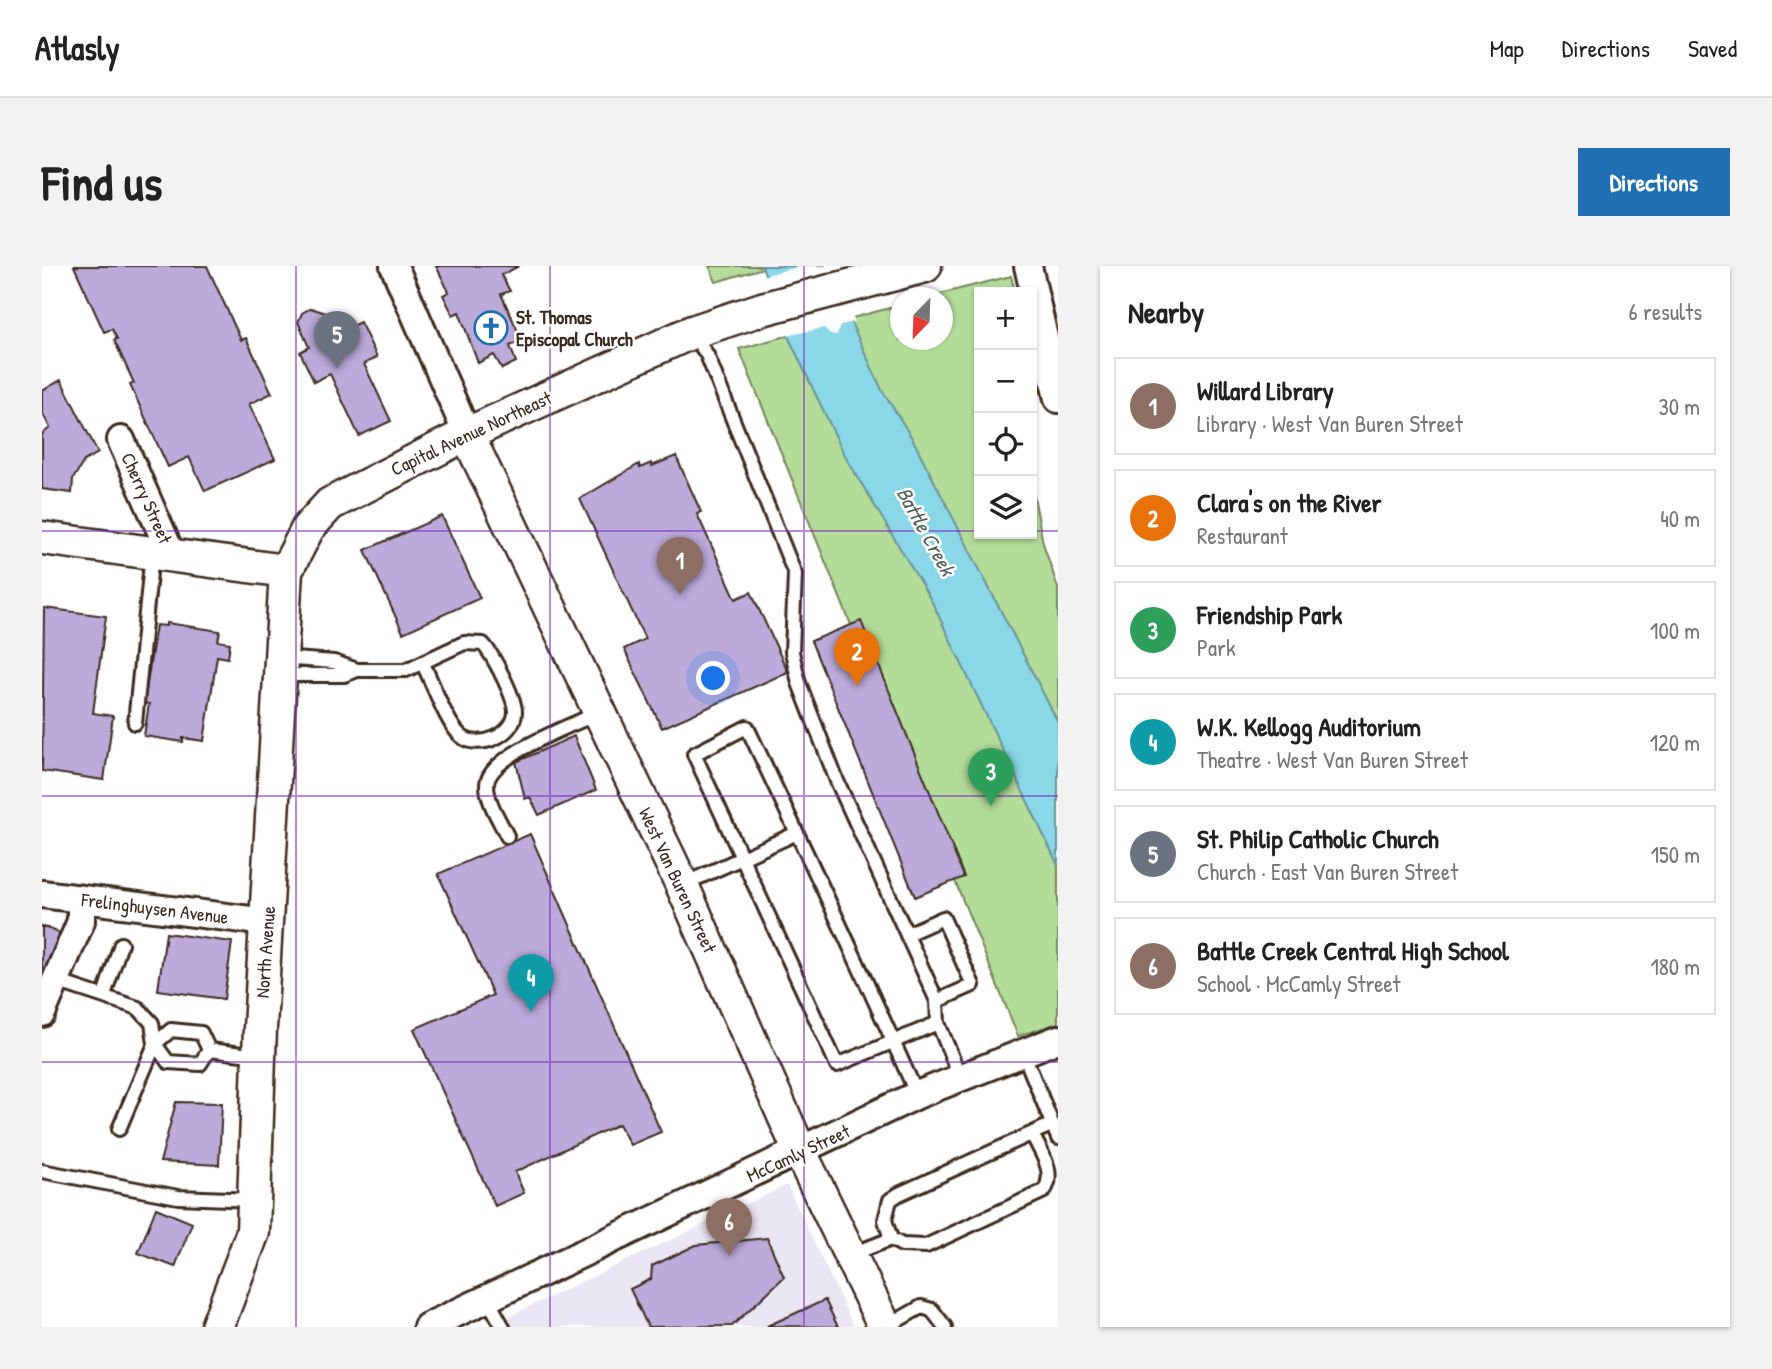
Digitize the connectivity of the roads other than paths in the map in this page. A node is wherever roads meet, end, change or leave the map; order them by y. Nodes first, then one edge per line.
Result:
1 (394, 266) edge
2 (925, 266) edge
3 (1028, 266) edge
4 (692, 332) junction
5 (1058, 399) edge
6 (467, 434) junction
7 (121, 440) dead end
8 (42, 538) edge
9 (162, 554) junction
10 (286, 571) junction
11 (423, 664) junction
12 (280, 667) junction
13 (598, 713) junction
14 (135, 723) dead end
15 (797, 833) junction
16 (507, 836) dead end
17 (742, 858) junction
18 (682, 885) junction
19 (42, 894) edge
20 (81, 899) junction
21 (267, 922) junction
22 (907, 934) junction
23 (121, 944) dead end
24 (57, 981) junction
25 (104, 995) junction
26 (937, 1001) junction
27 (42, 1013) edge
28 (938, 1023) junction
29 (1058, 1039) edge
30 (893, 1040) junction
31 (155, 1044) junction
32 (209, 1050) junction
33 (1023, 1052) junction
34 (259, 1056) junction
35 (960, 1077) junction
36 (917, 1095) junction
37 (1052, 1124) junction
38 (119, 1129) dead end
39 (1031, 1134) junction
40 (1058, 1138) edge
41 (800, 1152) junction
42 (42, 1171) edge
43 (254, 1200) junction
44 (891, 1239) junction
45 (850, 1255) junction
46 (487, 1297) junction
47 (225, 1321) edge
48 (427, 1327) edge
49 (503, 1327) edge
50 (886, 1327) edge
51 (945, 1327) edge

1 - 6 street
2 - 4 street, Capital Avenue Northeast
3 - 5 street
4 - 6 street, Capital Avenue Northeast
4 - 22 lane
6 - 10 street, Capital Avenue Northeast
6 - 13 street, West Van Buren Street
7 - 9 street, Cherry Street
8 - 9 street
9 - 10 street
9 - 14 lane
10 - 12 street, North Avenue
11 - 11 lane
11 - 12 lane
12 - 21 street, North Avenue
13 - 16 lane
13 - 18 street, West Van Buren Street
15 - 17 lane
15 - 17 lane
15 - 30 lane
17 - 18 lane
17 - 30 lane
18 - 41 street, West Van Buren Street
19 - 20 street, Frelinghuysen Avenue
20 - 21 street, Frelinghuysen Avenue
20 - 24 street
21 - 34 street, North Avenue
22 - 26 lane
22 - 26 lane
23 - 25 lane
24 - 25 lane
24 - 27 street
25 - 31 lane
26 - 28 lane
28 - 30 lane
28 - 35 lane
29 - 33 street, McCamly Street
30 - 36 lane
31 - 32 lane
31 - 32 lane
31 - 38 lane
32 - 34 lane
33 - 35 street, McCamly Street
33 - 37 lane
34 - 43 street, North Avenue
35 - 36 street, McCamly Street
36 - 41 street, McCamly Street
37 - 39 lane
37 - 40 lane
39 - 44 lane
39 - 44 lane
41 - 45 street, West Van Buren Street
41 - 46 street, McCamly Street
42 - 43 lane
43 - 47 street, North Avenue
44 - 45 lane
45 - 50 street, West Van Buren Street
46 - 48 street, McCamly Street
46 - 49 lane
50 - 51 lane

